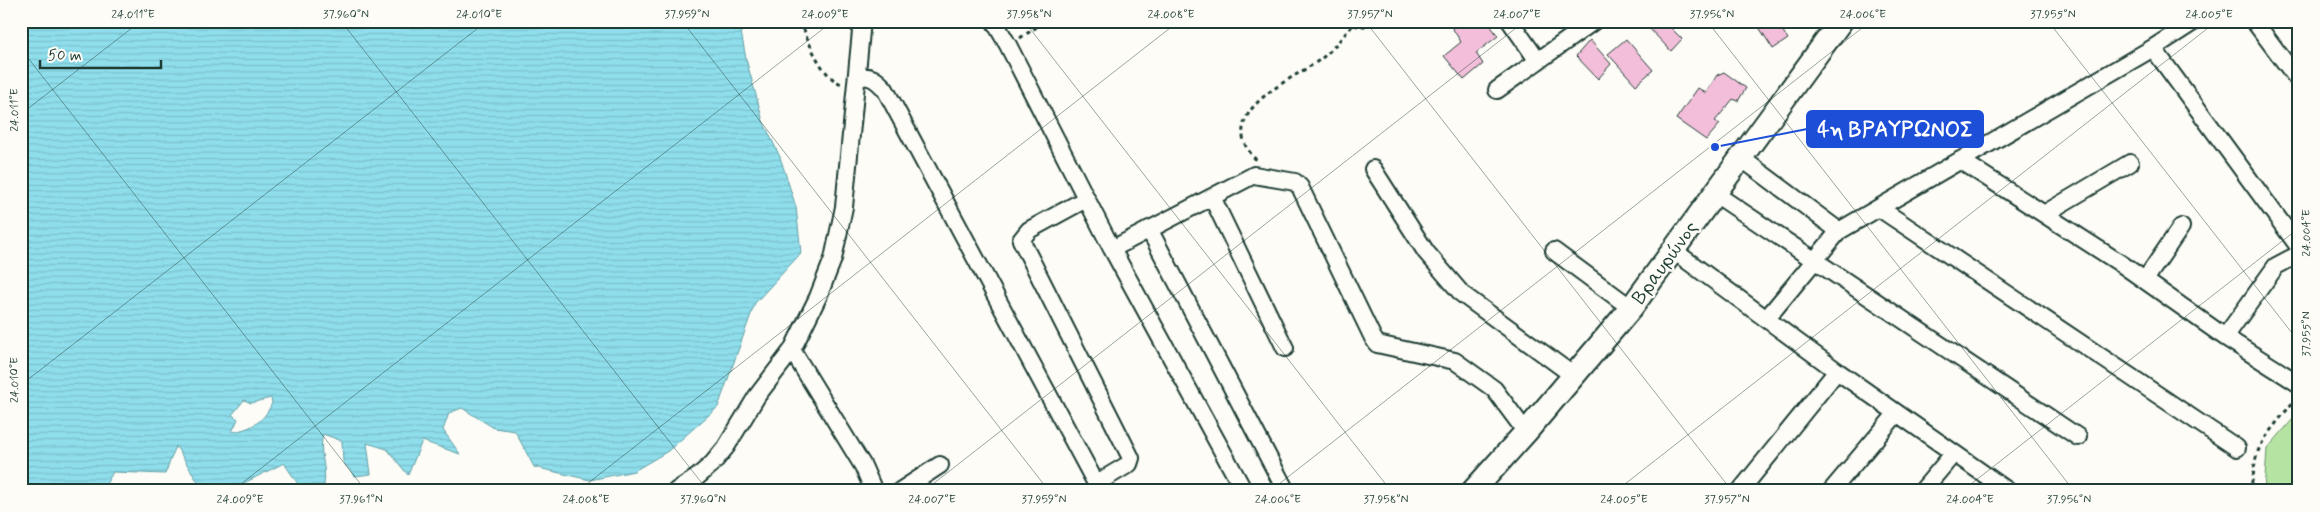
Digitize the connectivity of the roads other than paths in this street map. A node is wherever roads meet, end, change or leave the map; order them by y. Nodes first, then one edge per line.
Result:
1 (862, 21) edge
2 (994, 21) edge
3 (1510, 21) edge
4 (1594, 21) edge
5 (1841, 21) edge
6 (2195, 21) edge
7 (2254, 21) edge
8 (2153, 48) junction
9 (1538, 60) junction
10 (857, 77) junction
11 (2299, 81) edge
12 (1497, 90) dead end
13 (1741, 158) junction
14 (1960, 160) junction
15 (2130, 163) dead end
16 (1373, 169) dead end
17 (1714, 193) junction
18 (1212, 197) junction
19 (1086, 199) junction
20 (1879, 208) junction
21 (2044, 214) junction
22 (2182, 226) dead end
23 (1149, 228) junction
24 (1839, 231) junction
25 (2299, 247) edge
26 (1112, 248) junction
27 (1554, 251) dead end
28 (1674, 251) junction
29 (2299, 254) edge
30 (1814, 262) junction
31 (2145, 280) junction
32 (1631, 308) junction
33 (1767, 318) junction
34 (2225, 337) junction
35 (1285, 348) dead end
36 (792, 350) junction
37 (1837, 371) junction
38 (1574, 376) junction
39 (2299, 384) edge
40 (1897, 413) junction
41 (1526, 432) junction
42 (2078, 437) dead end
43 (2237, 448) dead end
44 (1954, 453) junction
45 (940, 465) dead end
46 (1098, 487) edge
47 (1479, 489) edge
48 (676, 491) edge
49 (874, 491) edge
50 (900, 491) edge
51 (1244, 491) edge
52 (1286, 491) edge
53 (1740, 491) edge
54 (1831, 491) edge
55 (1922, 491) edge
56 (2008, 491) edge

1 - 10 street
2 - 19 street
3 - 9 street
4 - 9 street
5 - 13 main road, Βραυρώνος
6 - 8 street
7 - 11 street
8 - 14 street
8 - 25 street
9 - 12 street
10 - 36 street
10 - 46 street
13 - 17 main road, Βραυρώνος
13 - 24 street
14 - 20 street
14 - 21 street
15 - 21 street
16 - 38 street
17 - 28 main road, Βραυρώνος
17 - 30 street
18 - 23 street
18 - 35 street
18 - 41 street
19 - 26 street
19 - 46 street
20 - 24 street
20 - 43 street
21 - 31 street
22 - 31 street
23 - 26 street
23 - 52 street
24 - 30 street
26 - 51 street
27 - 32 street
28 - 32 main road, Βραυρώνος
28 - 33 street
29 - 34 street
30 - 33 street
30 - 42 street
31 - 34 street
32 - 38 main road, Βραυρώνος
33 - 37 street
34 - 39 street
36 - 48 street
36 - 49 street
37 - 40 street
37 - 53 street
38 - 41 main road, Βραυρώνος
40 - 44 street
40 - 54 street
41 - 47 main road, Βραυρώνος
44 - 55 street
44 - 56 street
45 - 50 street

